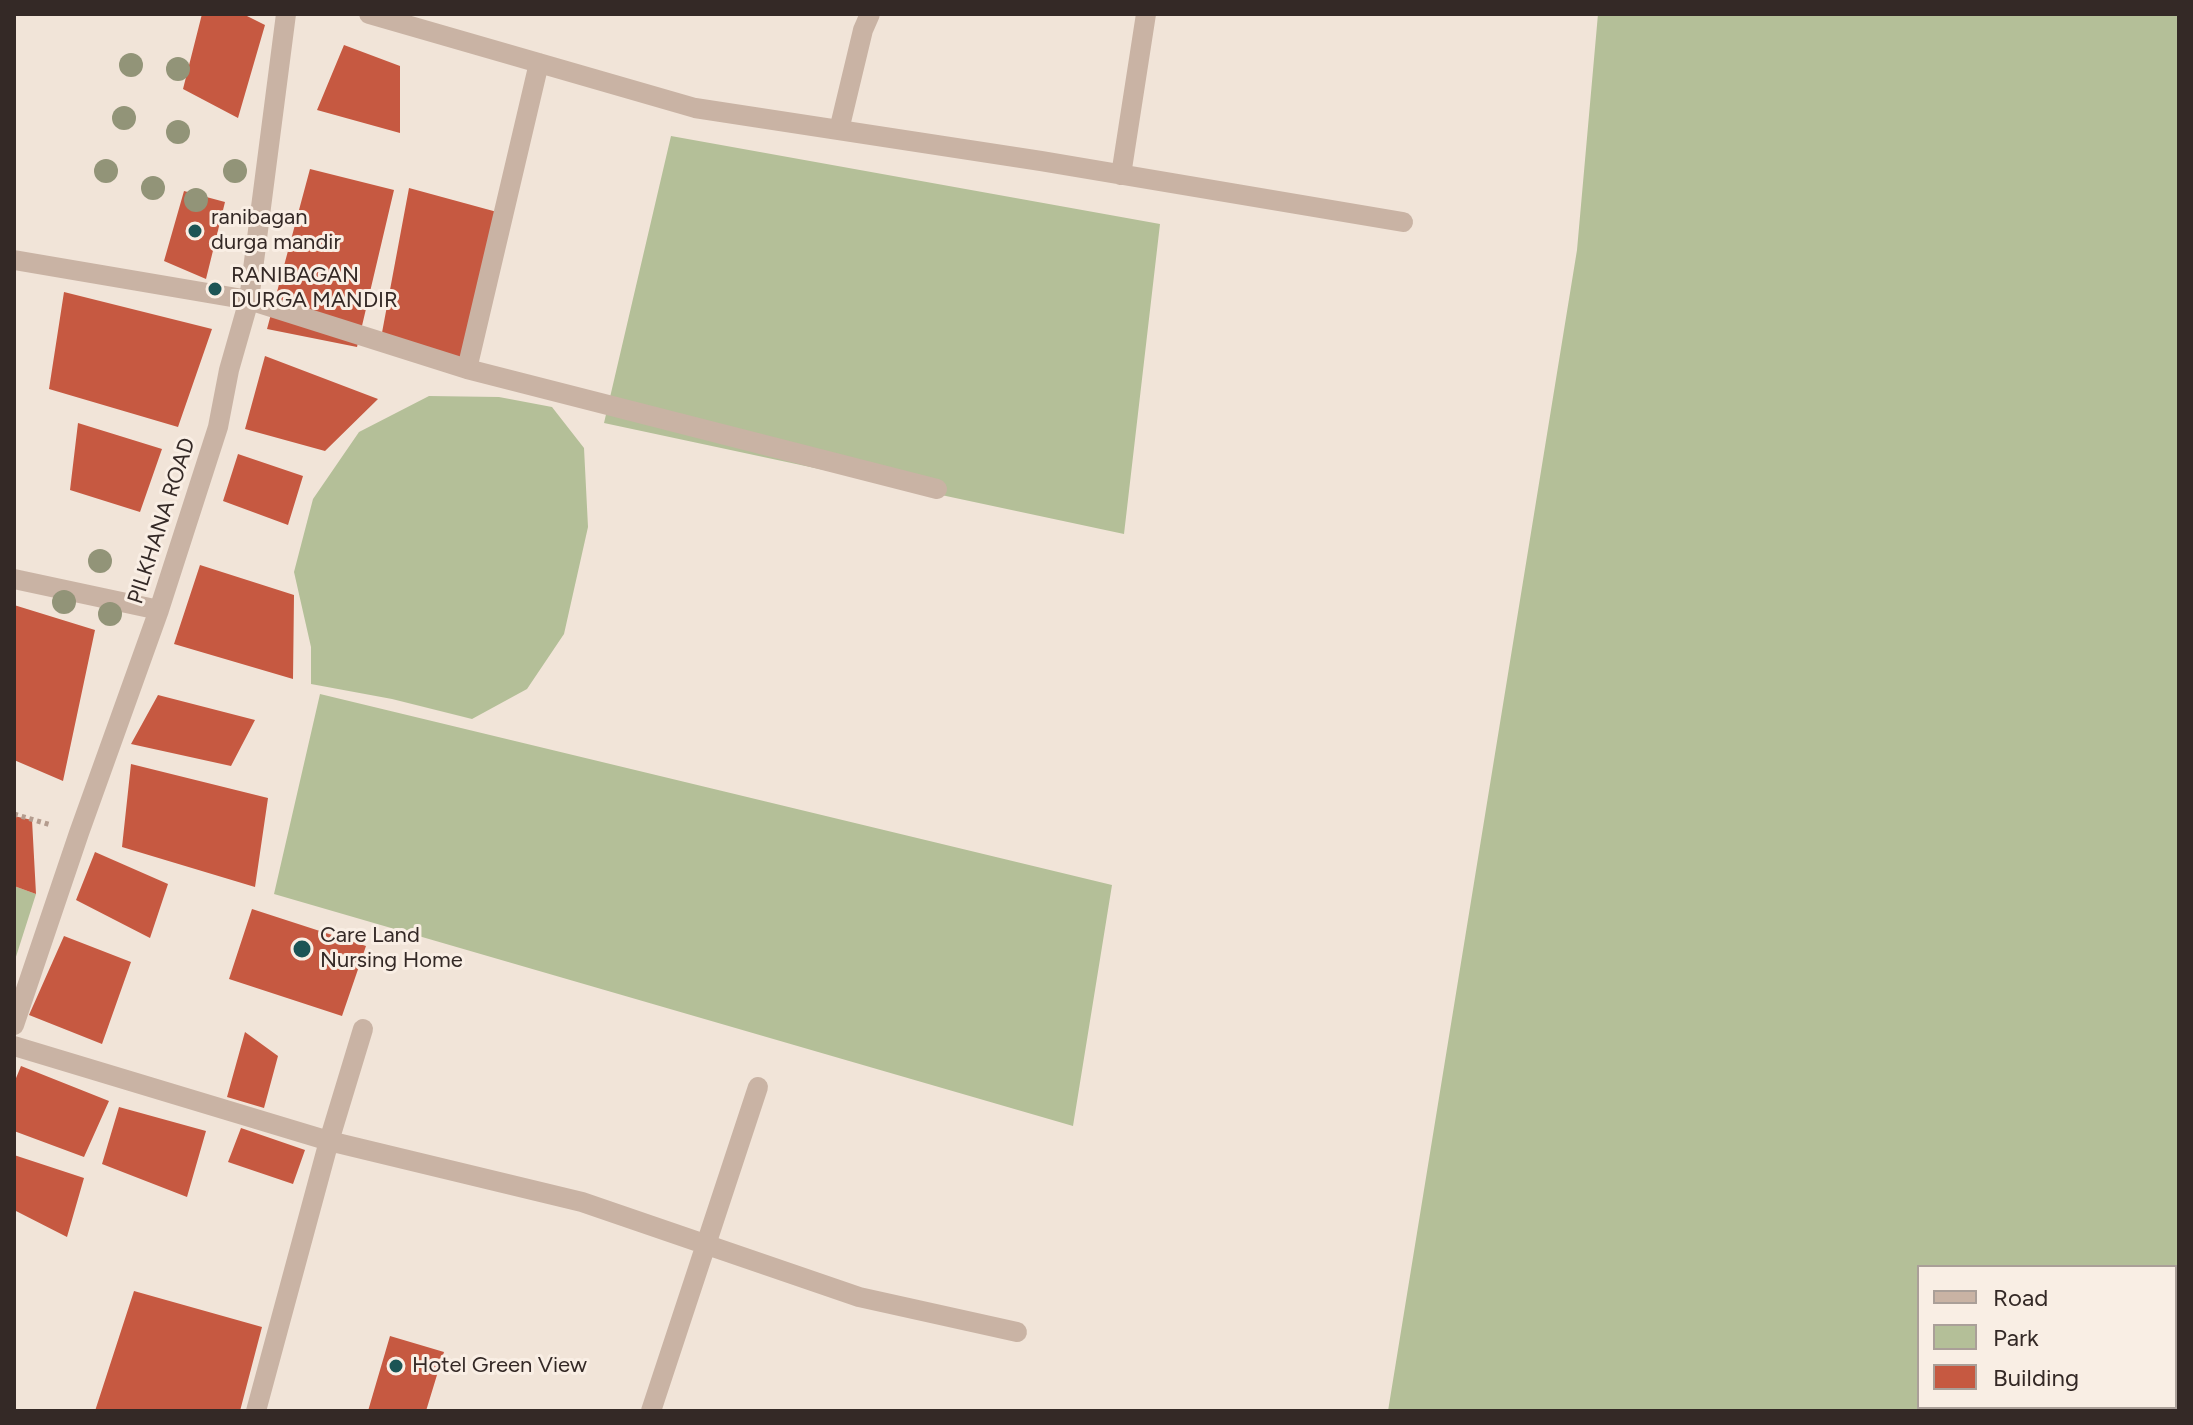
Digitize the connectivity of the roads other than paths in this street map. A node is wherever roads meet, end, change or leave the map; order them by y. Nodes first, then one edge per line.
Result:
1 (286, 14) edge
2 (369, 14) edge
3 (870, 14) edge
4 (1146, 14) edge
5 (539, 63) junction
6 (839, 130) junction
7 (1121, 175) junction
8 (1403, 222) dead end
9 (14, 260) edge
10 (249, 300) junction
11 (467, 369) junction
12 (937, 489) dead end
13 (14, 579) edge
14 (159, 610) junction
15 (14, 1025) edge
16 (363, 1029) dead end
17 (14, 1046) edge
18 (758, 1087) dead end
19 (329, 1141) junction
20 (706, 1244) junction
21 (1017, 1332) dead end
22 (256, 1411) edge
23 (651, 1411) edge

1 - 10 street, PILKHANA ROAD
2 - 5 street
3 - 6 street
4 - 7 street
5 - 6 street
5 - 11 street
6 - 7 street
7 - 8 street
9 - 10 street
10 - 11 street
10 - 14 street, PILKHANA ROAD
11 - 12 street
13 - 14 street
14 - 15 street, PILKHANA ROAD
16 - 19 street
17 - 19 street
18 - 20 street
19 - 20 street
19 - 22 street
20 - 21 street
20 - 23 street

